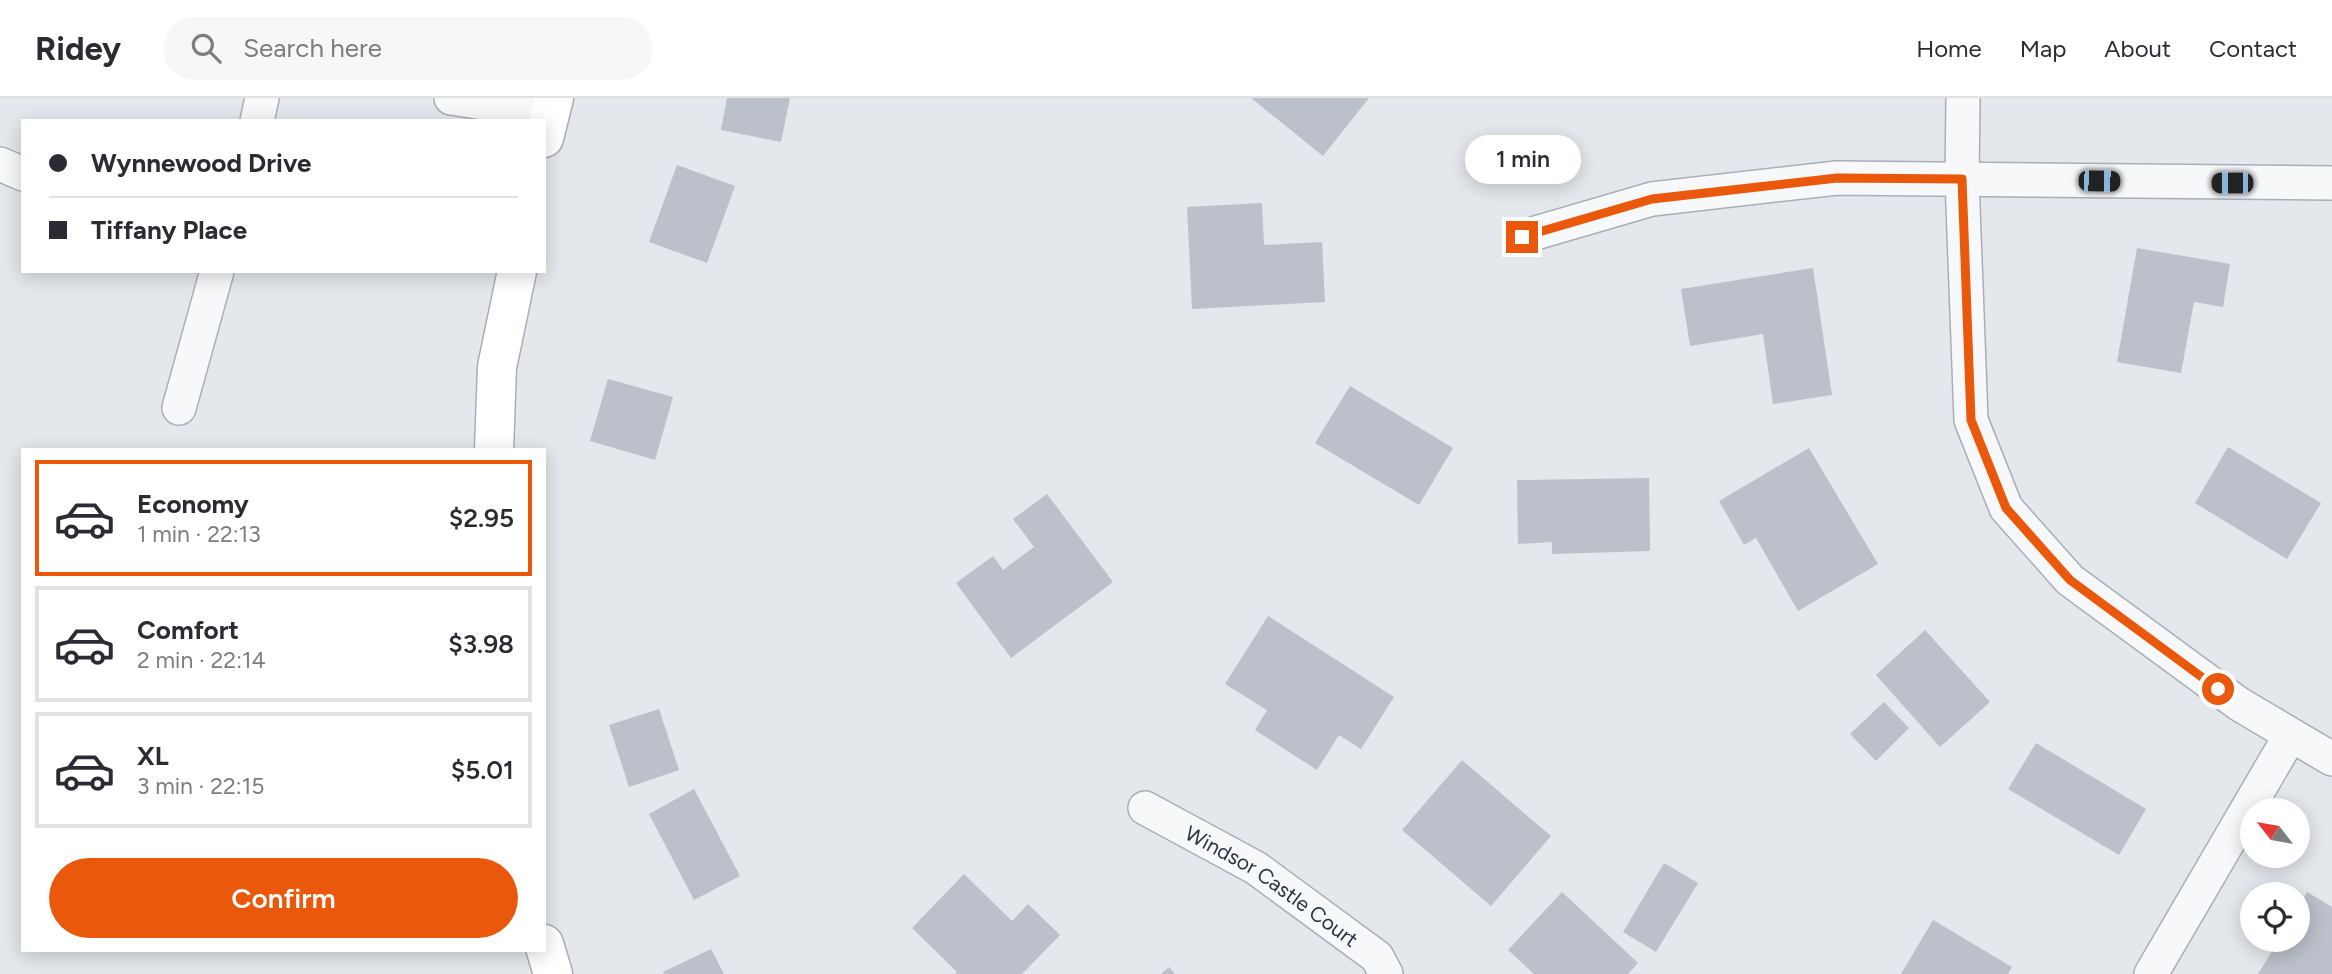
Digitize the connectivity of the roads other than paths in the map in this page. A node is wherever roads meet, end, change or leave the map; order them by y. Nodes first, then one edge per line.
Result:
1 (262, 98) edge
2 (452, 98) edge
3 (1963, 98) edge
4 (549, 117) edge
5 (257, 119) edge
6 (0, 164) edge
7 (21, 173) edge
8 (1962, 179) junction
9 (2332, 183) edge
10 (1522, 237) dead end
11 (216, 273) edge
12 (517, 273) edge
13 (179, 408) dead end
14 (494, 448) edge
15 (2290, 736) junction
16 (2332, 759) edge
17 (1145, 808) dead end
18 (546, 950) edge
19 (554, 974) edge
20 (1386, 974) edge
21 (2151, 974) edge

1 - 5 street
2 - 4 street
3 - 8 street
6 - 7 street
8 - 9 street
8 - 10 street
8 - 15 street
11 - 13 street
12 - 14 main road
15 - 16 street
15 - 21 street
17 - 20 street, Windsor Castle Court
18 - 19 main road

